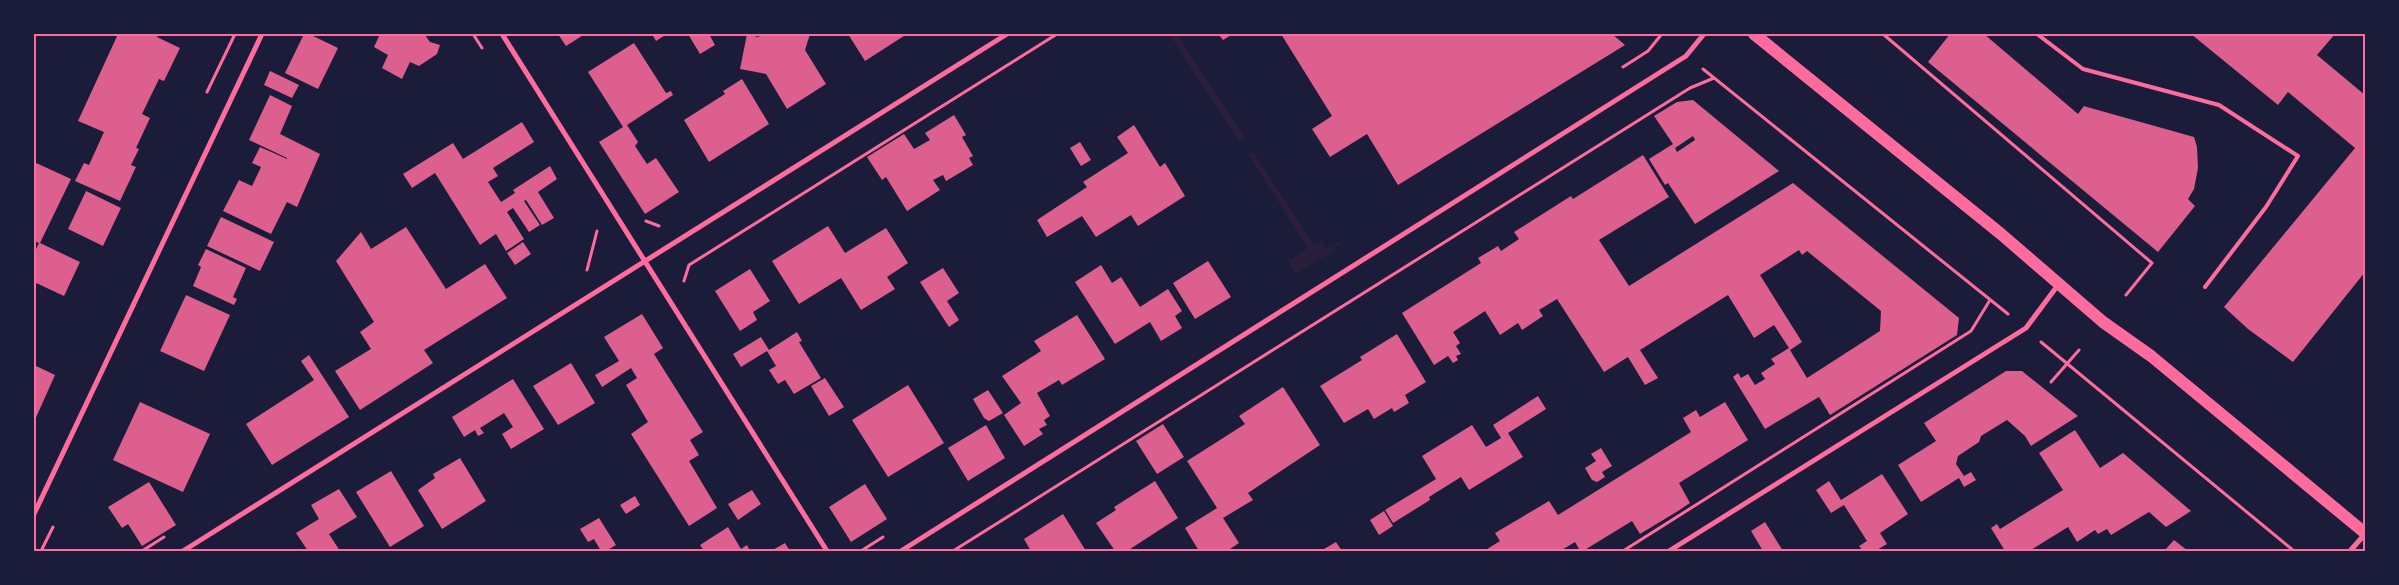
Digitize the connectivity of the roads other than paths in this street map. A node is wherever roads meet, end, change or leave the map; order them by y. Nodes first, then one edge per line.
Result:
1 (262, 34) edge
2 (502, 34) edge
3 (1007, 34) edge
4 (1704, 34) edge
5 (1754, 34) edge
6 (2037, 34) edge
7 (644, 262) junction
8 (2058, 284) junction
9 (2205, 286) dead end
10 (34, 514) edge
11 (2365, 533) edge
12 (183, 551) edge
13 (827, 551) edge
14 (901, 551) edge
15 (1669, 551) edge
16 (2350, 551) edge

1 - 10 street
2 - 7 street
3 - 7 street
4 - 14 street
5 - 8 main road
6 - 9 lane
7 - 12 street
7 - 13 street
8 - 11 main road
8 - 15 street
11 - 16 street

